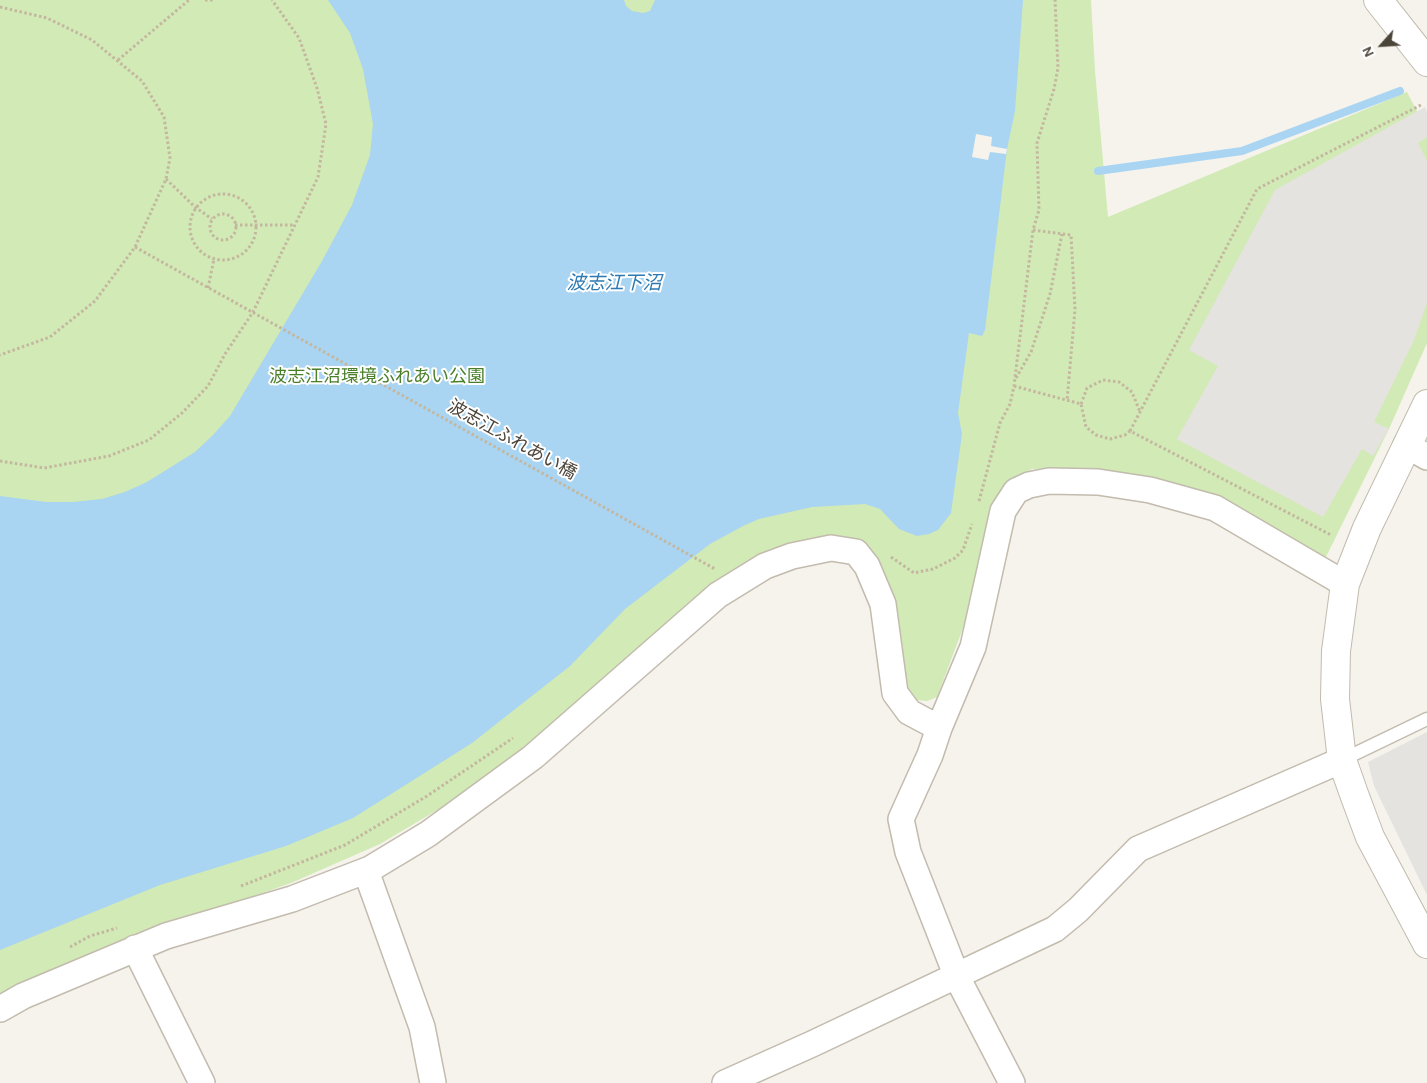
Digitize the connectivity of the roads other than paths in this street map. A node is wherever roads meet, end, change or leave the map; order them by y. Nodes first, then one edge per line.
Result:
1 (1378, 0) edge
2 (1427, 62) edge
3 (1427, 404) edge
4 (1416, 451) edge
5 (1345, 584) junction
6 (1427, 719) edge
7 (939, 728) junction
8 (1342, 760) junction
9 (366, 871) junction
10 (1427, 944) edge
11 (135, 948) junction
12 (957, 977) junction
13 (0, 1009) edge
14 (202, 1083) edge
15 (433, 1083) edge
16 (725, 1083) edge
17 (1012, 1083) edge

1 - 2 street
3 - 4 street
4 - 5 street
5 - 7 street
5 - 8 street
6 - 8 lane
7 - 9 street
7 - 12 street
8 - 10 street
8 - 12 street
9 - 11 street
9 - 15 street
11 - 13 street
11 - 14 street
12 - 16 street
12 - 17 street

